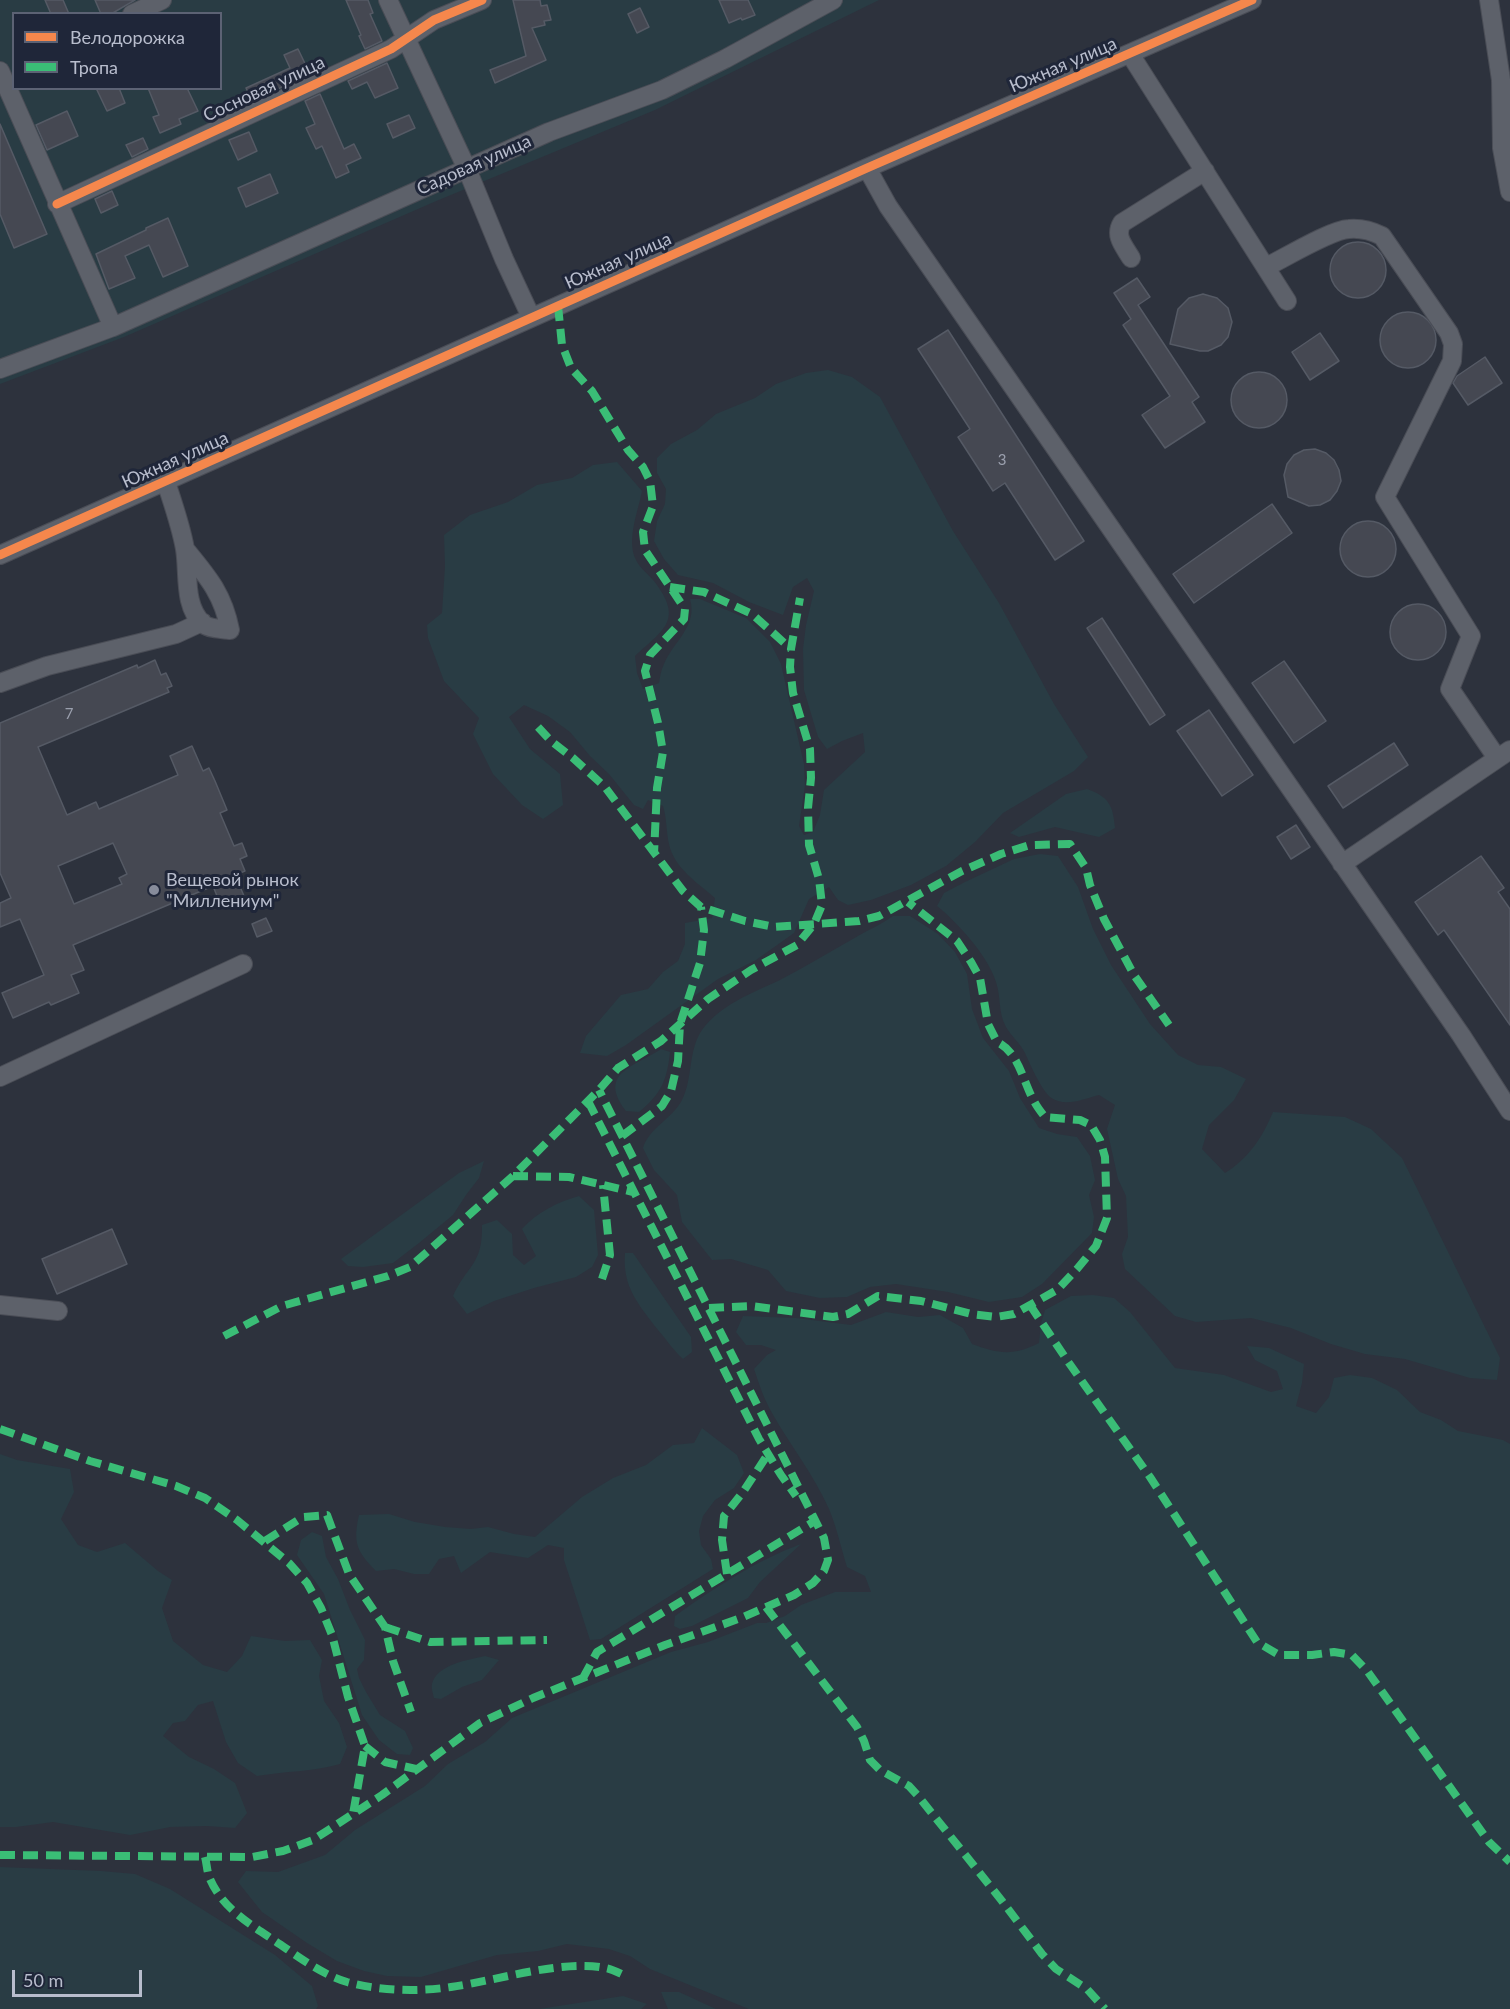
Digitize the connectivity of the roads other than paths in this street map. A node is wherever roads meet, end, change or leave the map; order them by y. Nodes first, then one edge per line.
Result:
1 (162, 0) edge
2 (388, 0) edge
3 (482, 0) edge
4 (833, 0) edge
5 (1252, 0) edge
6 (1489, 0) edge
7 (1218, 7) edge
8 (136, 12) edge
9 (406, 38) junction
10 (1130, 54) junction
11 (0, 71) edge
12 (867, 168) junction
13 (466, 169) junction
14 (1205, 171) junction
15 (1510, 192) edge
16 (57, 204) junction
17 (1131, 258) dead end
18 (1266, 267) junction
19 (1287, 301) dead end
20 (531, 317) junction
21 (112, 327) junction
22 (0, 369) edge
23 (166, 482) junction
24 (185, 549) junction
25 (0, 555) edge
26 (202, 622) junction
27 (0, 682) edge
28 (1504, 754) edge
29 (1342, 864) junction
30 (243, 964) dead end
31 (0, 1077) edge
32 (1510, 1111) edge
33 (0, 1305) edge
34 (58, 1311) dead end

1 - 8 street
2 - 9 street
3 - 9 street, Сосновая улица
4 - 13 street, Садовая улица
5 - 7 street, Южная улица
6 - 15 street
7 - 10 street, Южная улица
9 - 13 street
9 - 16 street, Сосновая улица
10 - 12 street, Южная улица
10 - 14 street
11 - 16 street
12 - 20 street, Южная улица
12 - 29 street
13 - 20 street
13 - 21 street, Садовая улица
14 - 17 street
14 - 18 street
16 - 21 street
18 - 19 street
18 - 28 street
20 - 23 street, Южная улица
21 - 22 street, Садовая улица
23 - 24 street
23 - 25 street, Южная улица
24 - 26 street
24 - 26 street
26 - 27 street
28 - 29 street
29 - 32 street
30 - 31 street
33 - 34 street

